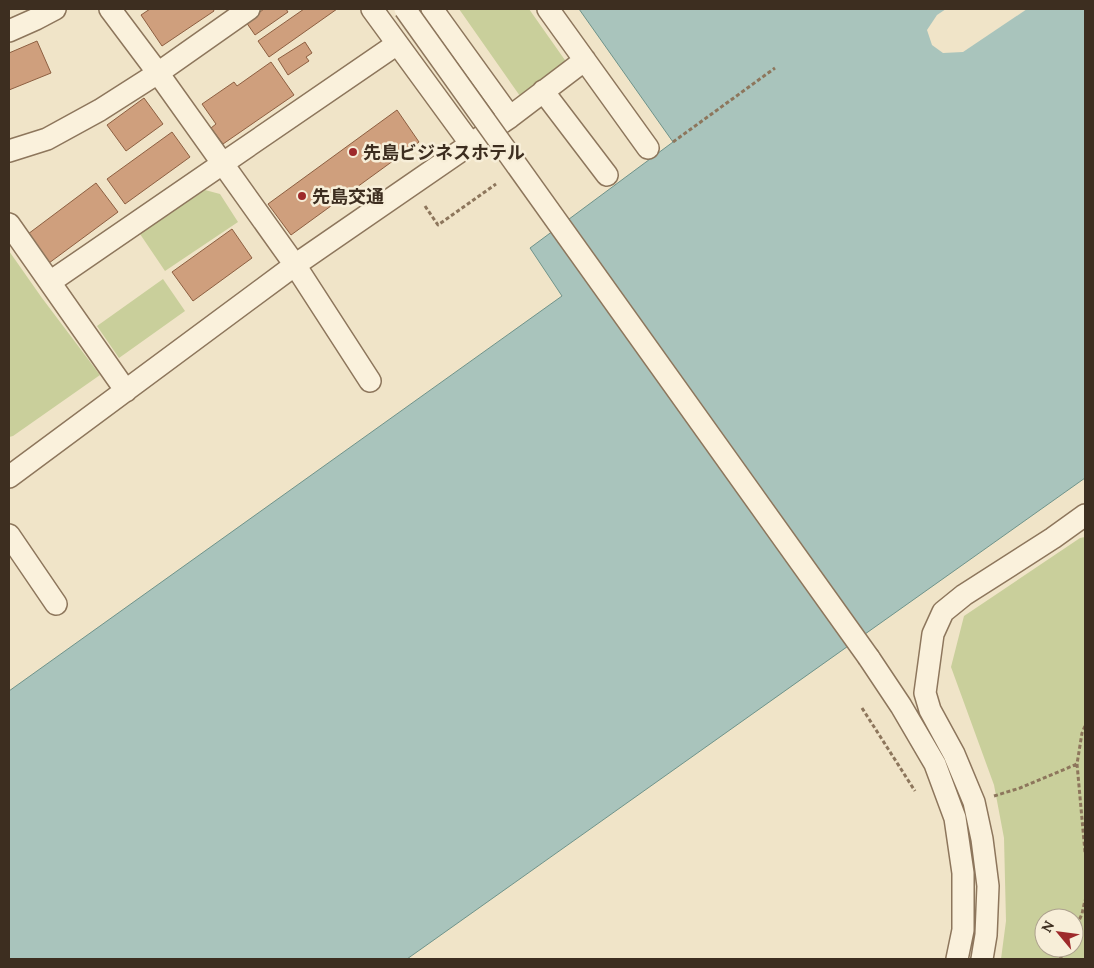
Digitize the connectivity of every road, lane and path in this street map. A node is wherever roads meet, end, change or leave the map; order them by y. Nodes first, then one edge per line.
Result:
1 (55, 9) edge
2 (110, 9) edge
3 (249, 9) edge
4 (372, 9) edge
5 (405, 9) edge
6 (432, 9) edge
7 (548, 9) edge
8 (9, 31) edge
9 (397, 44) junction
10 (585, 60) junction
11 (775, 68) dead end
12 (158, 73) junction
13 (543, 91) junction
14 (510, 117) junction
15 (673, 142) dead end
16 (470, 143) junction
17 (648, 148) dead end
18 (9, 151) edge
19 (222, 164) junction
20 (607, 175) dead end
21 (496, 184) dead end
22 (426, 206) dead end
23 (9, 224) edge
24 (295, 265) junction
25 (50, 282) junction
26 (370, 381) dead end
27 (126, 391) junction
28 (9, 477) edge
29 (1085, 515) edge
30 (9, 535) edge
31 (56, 604) dead end
32 (862, 708) dead end
33 (1085, 726) edge
34 (1077, 764) junction
35 (915, 791) dead end
36 (974, 802) junction
37 (1085, 852) edge
38 (957, 959) edge
39 (982, 959) edge

1 - 8 street
2 - 12 street
3 - 12 street
4 - 9 street
5 - 38 street, bridge
6 - 14 street
7 - 10 street
9 - 16 street
9 - 19 street
10 - 13 street
10 - 17 street
11 - 15 path
12 - 18 street
12 - 19 street
13 - 14 street
13 - 20 street
14 - 16 street
16 - 24 street
19 - 24 street
19 - 25 street
21 - 22 path
23 - 25 street
24 - 26 street
24 - 27 street
25 - 27 street
27 - 28 street
29 - 36 street
30 - 31 street
32 - 35 path
33 - 34 path
34 - 36 path
34 - 37 path
36 - 39 street

